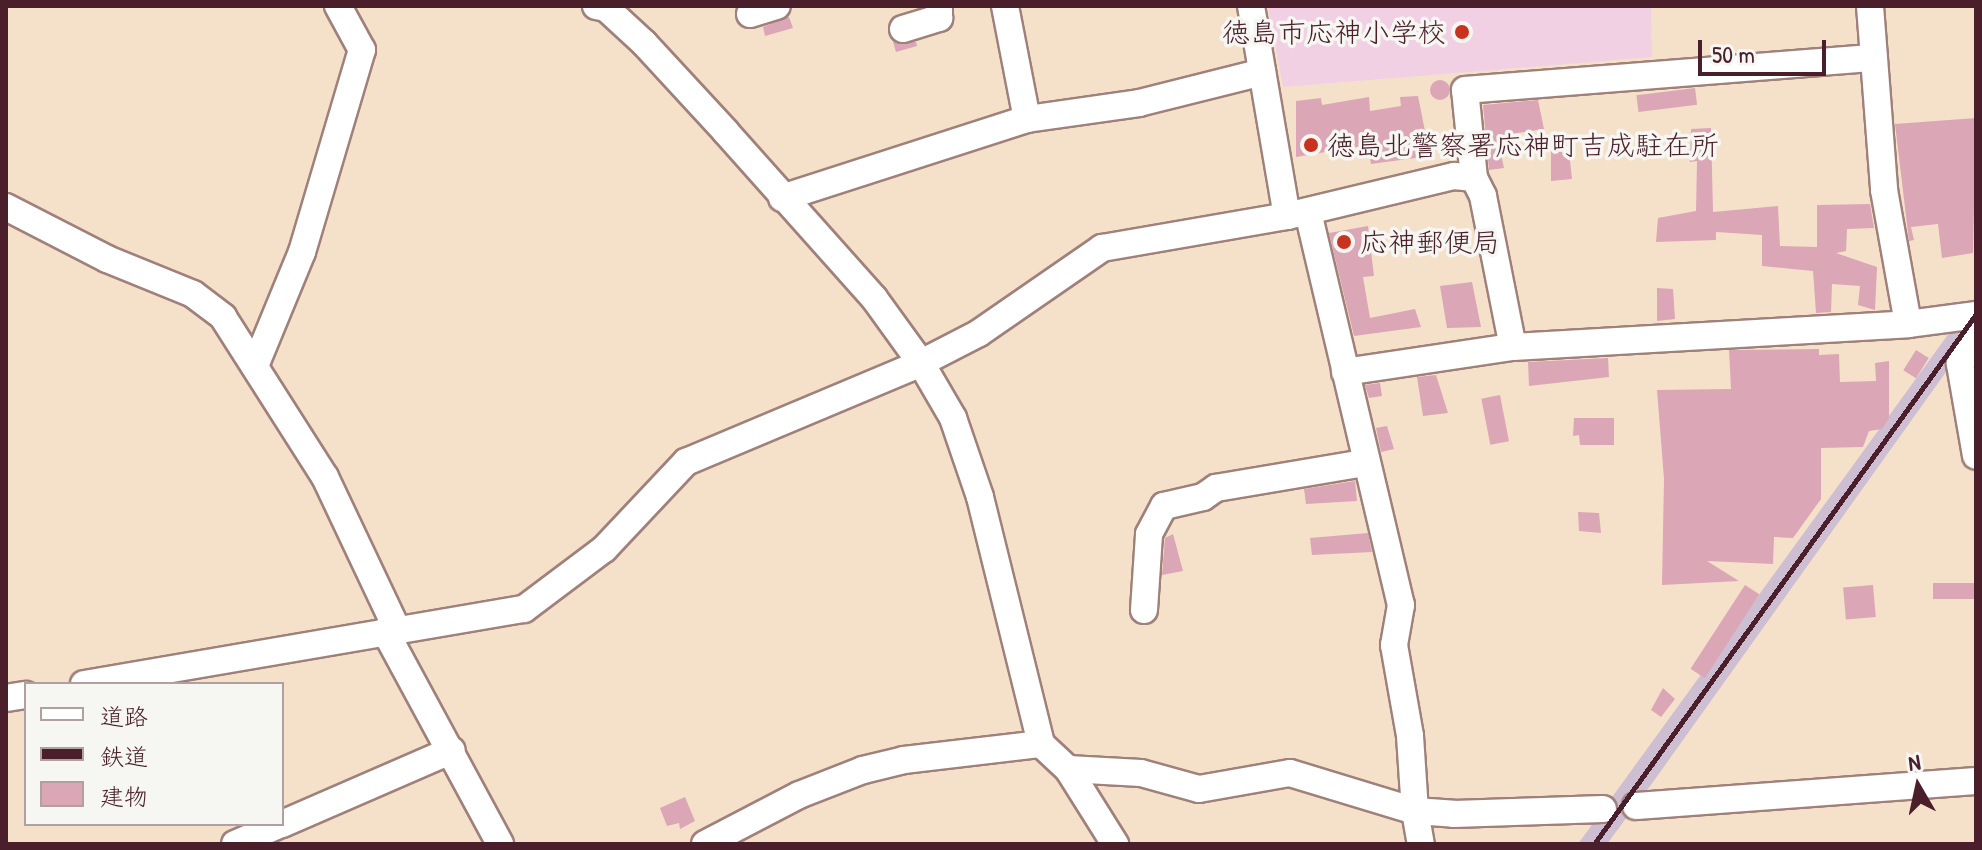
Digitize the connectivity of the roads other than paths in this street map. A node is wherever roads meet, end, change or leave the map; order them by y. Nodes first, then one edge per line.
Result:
1 (338, 6) edge
2 (596, 6) edge
3 (777, 6) edge
4 (939, 6) edge
5 (1005, 6) edge
6 (1251, 6) edge
7 (1870, 6) edge
8 (750, 14) dead end
9 (903, 29) dead end
10 (1874, 58) junction
11 (1262, 72) junction
12 (1027, 119) junction
13 (1474, 178) junction
14 (782, 198) junction
15 (6, 207) edge
16 (1297, 214) junction
17 (1976, 315) edge
18 (1908, 324) junction
19 (1976, 340) edge
20 (1513, 347) junction
21 (921, 363) junction
22 (255, 366) junction
23 (1345, 372) junction
24 (1976, 456) edge
25 (1364, 463) junction
26 (1144, 610) dead end
27 (391, 630) junction
28 (95, 682) edge
29 (1041, 744) junction
30 (452, 750) junction
31 (1068, 769) junction
32 (1976, 781) edge
33 (1636, 806) dead end
34 (1603, 809) dead end
35 (1415, 811) junction
36 (284, 823) edge
37 (277, 826) edge
38 (235, 844) edge
39 (500, 844) edge
40 (705, 844) edge
41 (1115, 844) edge
42 (1421, 844) edge

1 - 22 street
2 - 14 street
3 - 8 street
4 - 9 street
5 - 12 street
6 - 11 street
7 - 10 street
10 - 13 street
10 - 18 street
11 - 12 street
11 - 16 street
12 - 14 street
13 - 16 street
13 - 20 street
14 - 21 street
15 - 22 street
16 - 21 street
16 - 23 street
17 - 18 street
18 - 20 street
19 - 24 street
20 - 23 street
21 - 27 street
21 - 29 street
22 - 27 street
23 - 25 street
25 - 26 street
25 - 35 street
27 - 28 street
27 - 30 street
29 - 31 street
29 - 40 street
30 - 36 street
30 - 39 street
31 - 35 street
31 - 41 street
32 - 33 street
34 - 35 street
35 - 42 street
37 - 38 street

